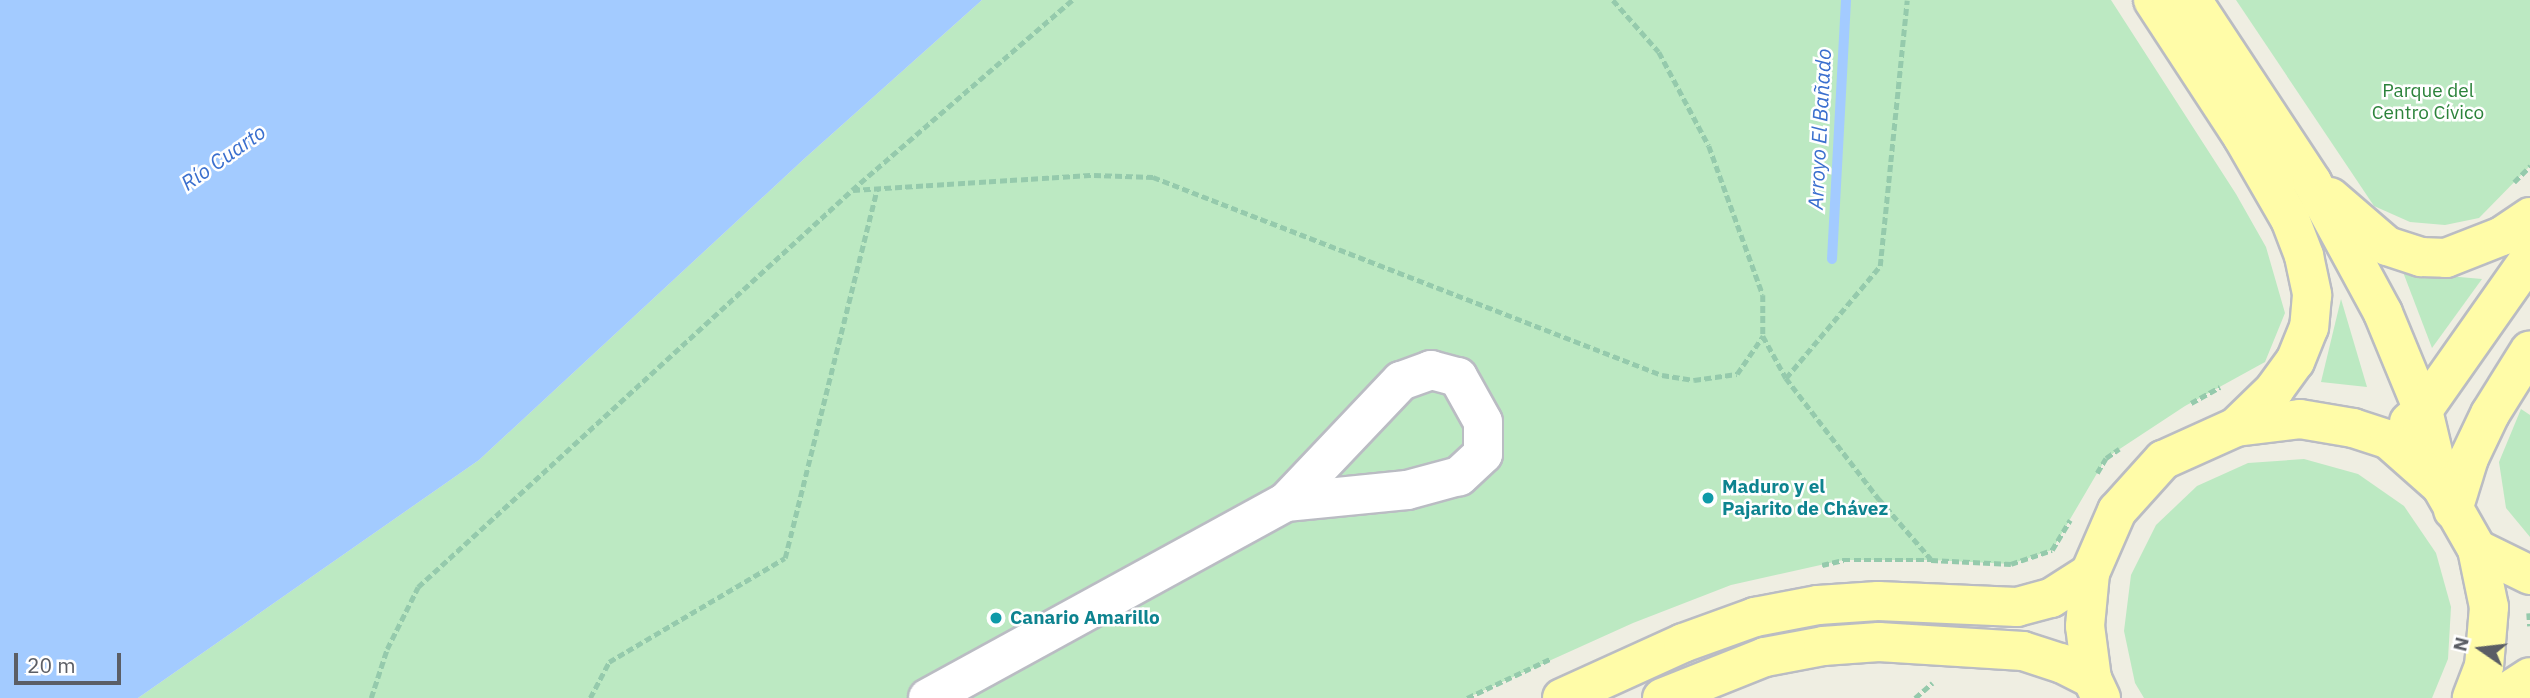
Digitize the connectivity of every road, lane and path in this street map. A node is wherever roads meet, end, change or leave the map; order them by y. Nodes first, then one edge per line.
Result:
1 (1072, 0) edge
2 (1613, 0) edge
3 (1907, 0) edge
4 (2153, 0) edge
5 (2192, 0) edge
6 (2255, 126) junction
7 (2530, 166) edge
8 (2312, 182) junction
9 (877, 188) junction
10 (852, 190) junction
11 (2517, 204) edge
12 (2530, 258) edge
13 (1763, 336) junction
14 (2530, 350) edge
15 (1786, 378) junction
16 (2231, 381) dead end
17 (2185, 406) dead end
18 (2423, 410) junction
19 (2236, 427) junction
20 (2389, 440) junction
21 (2129, 443) dead end
22 (2093, 481) dead end
23 (2447, 498) junction
24 (1286, 502) junction
25 (2072, 516) dead end
26 (2477, 549) junction
27 (1931, 560) junction
28 (1818, 566) dead end
29 (2090, 573) junction
30 (2530, 575) edge
31 (1556, 656) dead end
32 (2530, 677) edge
33 (2097, 688) edge
34 (371, 698) edge
35 (590, 698) edge
36 (928, 698) edge
37 (1466, 698) edge
38 (1562, 698) edge
39 (1662, 698) edge
40 (2472, 698) edge
41 (2498, 698) edge

1 - 10 path
2 - 13 path
3 - 15 path
4 - 6 main road
5 - 6 main road
6 - 8 main road
6 - 19 main road
7 - 11 path
8 - 11 main road
8 - 18 main road
9 - 10 path
9 - 13 path
9 - 35 path
10 - 34 path
12 - 18 main road
13 - 15 path
14 - 23 main road
15 - 27 path
16 - 17 path
18 - 20 main road
18 - 23 main road
19 - 20 main road
19 - 29 main road
20 - 23 main road
21 - 22 path
23 - 26 main road
24 - 24 street
24 - 36 street
25 - 27 path
26 - 30 main road
26 - 40 main road
27 - 28 path
29 - 33 main road
29 - 38 main road
31 - 37 path
32 - 41 main road
33 - 39 main road

